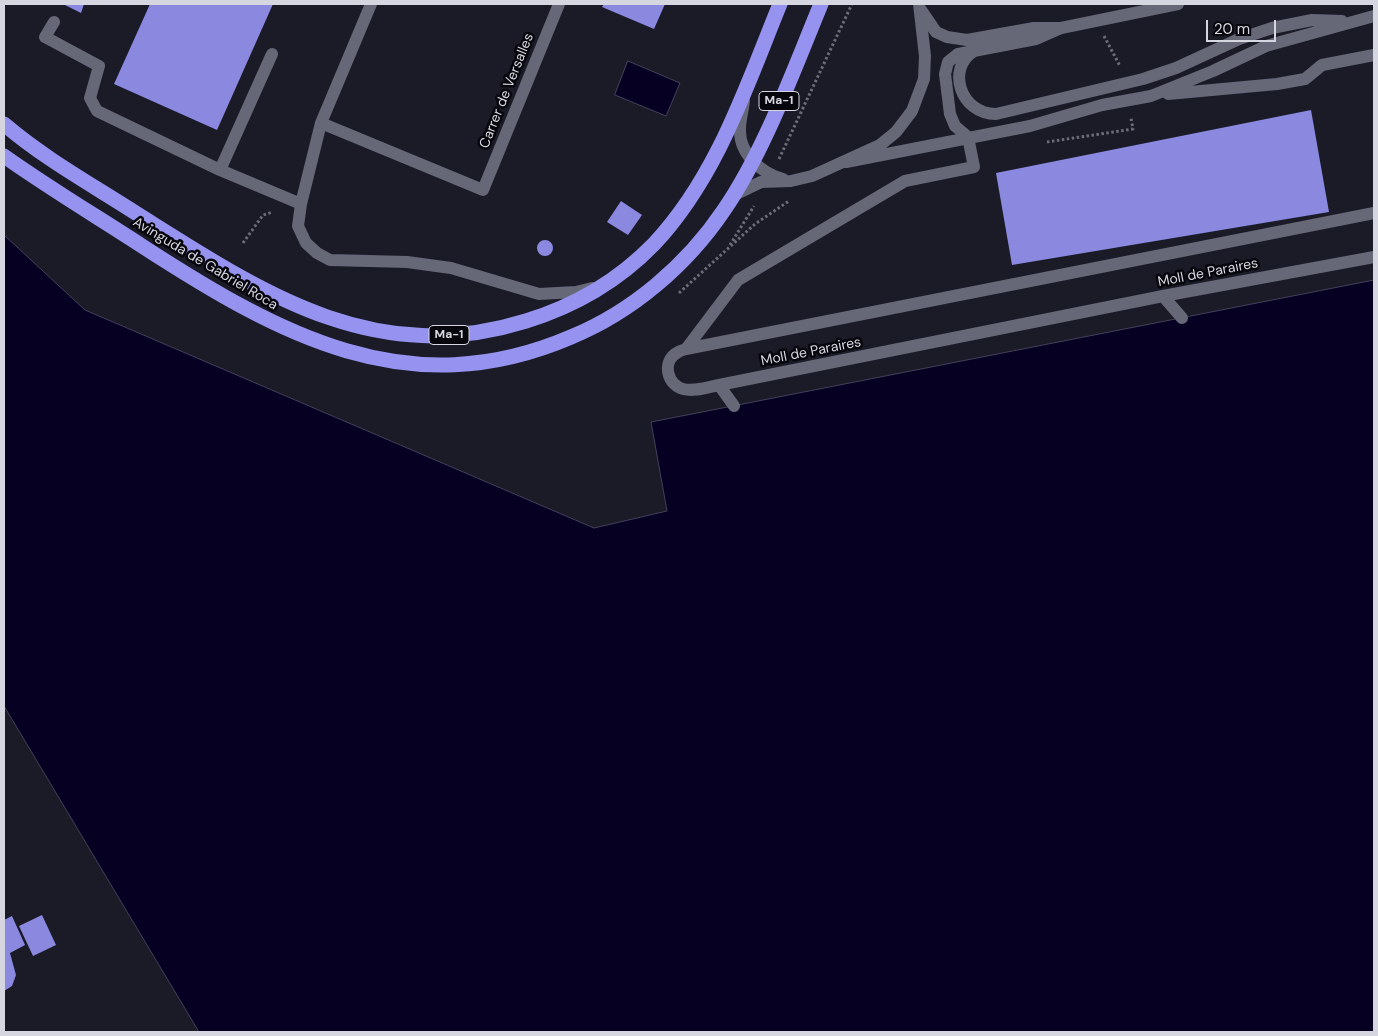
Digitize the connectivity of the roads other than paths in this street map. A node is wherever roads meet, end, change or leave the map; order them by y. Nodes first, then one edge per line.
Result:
1 (372, 4) edge
2 (559, 4) edge
3 (780, 4) edge
4 (821, 4) edge
5 (1178, 4) edge
6 (919, 6) edge
7 (1374, 16) edge
8 (1351, 21) junction
9 (54, 22) dead end
10 (1061, 28) junction
11 (976, 50) junction
12 (272, 54) dead end
13 (1374, 55) edge
14 (747, 85) junction
15 (1151, 96) junction
16 (321, 123) junction
17 (4, 124) edge
18 (968, 137) junction
19 (4, 156) edge
20 (751, 161) junction
21 (846, 162) junction
22 (220, 170) junction
23 (791, 181) junction
24 (732, 196) junction
25 (301, 204) junction
26 (1374, 213) edge
27 (1374, 257) edge
28 (607, 285) junction
29 (1163, 296) junction
30 (1182, 318) dead end
31 (686, 348) junction
32 (719, 386) junction
33 (734, 406) dead end

1 - 16 street
2 - 16 street, Carrer de Versalles
3 - 14 highway, Avinguda de Gabriel Roca / Ma-1
4 - 20 highway, Avinguda de Gabriel Roca / Ma-1
5 - 10 street
6 - 10 street
6 - 21 street
7 - 8 street
8 - 11 street
8 - 15 street
9 - 22 street
10 - 11 street
11 - 18 street
12 - 22 street
13 - 15 street
14 - 20 street
14 - 28 highway, Avinguda de Gabriel Roca / Ma-1
15 - 18 street
16 - 25 street
17 - 28 highway, Avinguda de Gabriel Roca / Ma-1
18 - 21 street
18 - 31 street, Moll de Paraires
19 - 24 highway, Avinguda de Gabriel Roca / Ma-1
20 - 23 street
20 - 24 highway, Avinguda de Gabriel Roca / Ma-1
21 - 23 street
22 - 25 street
23 - 24 street
25 - 28 street
26 - 31 street
27 - 29 street, Moll de Paraires
29 - 30 street
29 - 32 street, Moll de Paraires
31 - 32 street, Moll de Paraires
32 - 33 street

